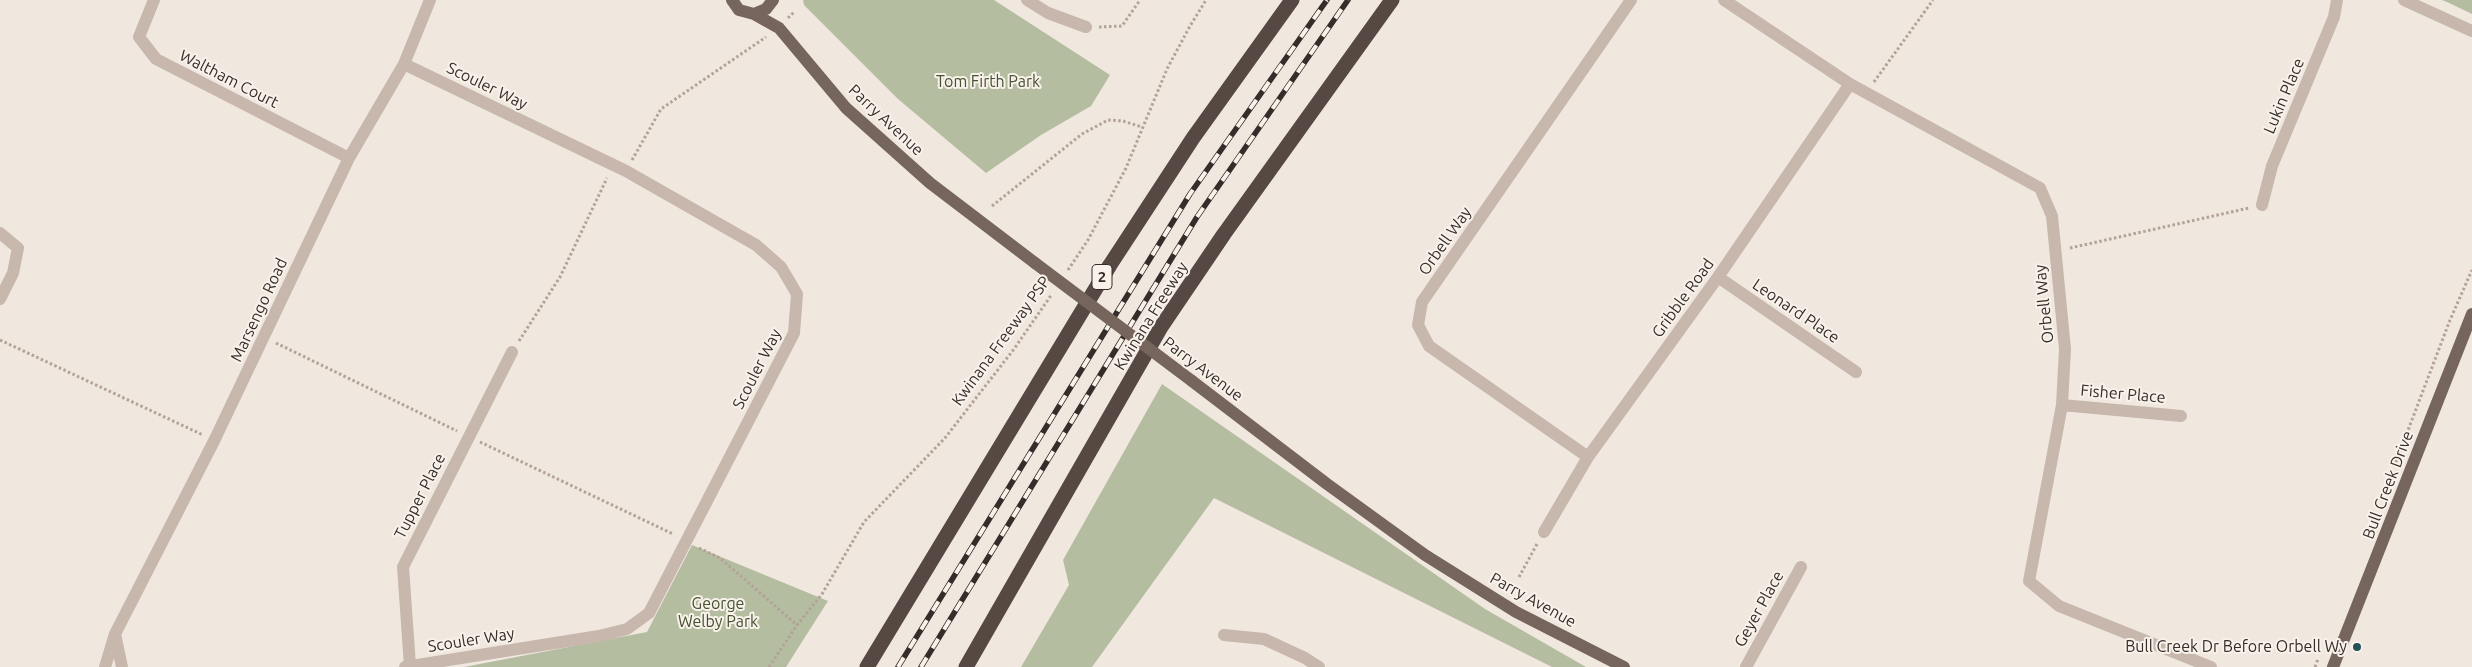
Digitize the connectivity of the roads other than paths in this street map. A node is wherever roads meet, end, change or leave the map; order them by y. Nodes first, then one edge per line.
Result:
1 (154, 0) edge
2 (430, 0) edge
3 (732, 0) edge
4 (774, 0) edge
5 (1028, 0) edge
6 (1292, 0) edge
7 (1392, 0) edge
8 (1631, 0) edge
9 (1724, 0) edge
10 (2337, 0) edge
11 (2404, 0) edge
12 (754, 14) junction
13 (1086, 27) road end
14 (779, 28) junction
15 (2472, 31) edge
16 (404, 64) junction
17 (1850, 84) junction
18 (349, 158) junction
19 (2262, 205) road end
20 (0, 234) edge
21 (1718, 277) junction
22 (0, 299) edge
23 (2472, 314) edge
24 (512, 352) road end
25 (1856, 372) dead end
26 (2062, 405) junction
27 (2182, 416) dead end
28 (1588, 458) junction
29 (1544, 532) road end
30 (1801, 567) dead end
31 (115, 634) junction
32 (1224, 635) dead end
33 (1302, 662) edge
34 (105, 667) edge
35 (122, 667) edge
36 (408, 667) edge
37 (867, 667) edge
38 (966, 667) edge
39 (1319, 667) edge
40 (1624, 667) edge
41 (1746, 667) edge
42 (2211, 667) edge
43 (2333, 667) edge

1 - 18 street, Waltham Court
2 - 16 street, Marsengo Road
3 - 12 main road, Parry Avenue
4 - 12 main road, Parry Avenue
4 - 14 main road, Parry Avenue
5 - 13 street
6 - 37 highway, 2
7 - 38 highway, Kwinana Freeway
8 - 28 street, Orbell Way
9 - 17 street, Orbell Way
10 - 19 street, Lukin Place
11 - 15 street
12 - 14 main road, Parry Avenue
14 - 40 main road, Parry Avenue, bridge
16 - 18 street, Marsengo Road
16 - 36 street, Scouler Way
17 - 21 street, Gribble Road
17 - 26 street, Orbell Way
18 - 31 street, Marsengo Road
20 - 22 street
21 - 25 street, Leonard Place
21 - 28 street, Gribble Road
23 - 43 main road, Bull Creek Drive
24 - 36 street, Tupper Place
26 - 27 street, Fisher Place
26 - 42 street, Orbell Way
28 - 29 street, Gribble Road
30 - 41 street, Geyer Place
31 - 34 street, Marsengo Road
31 - 35 street
32 - 33 street
33 - 39 street

